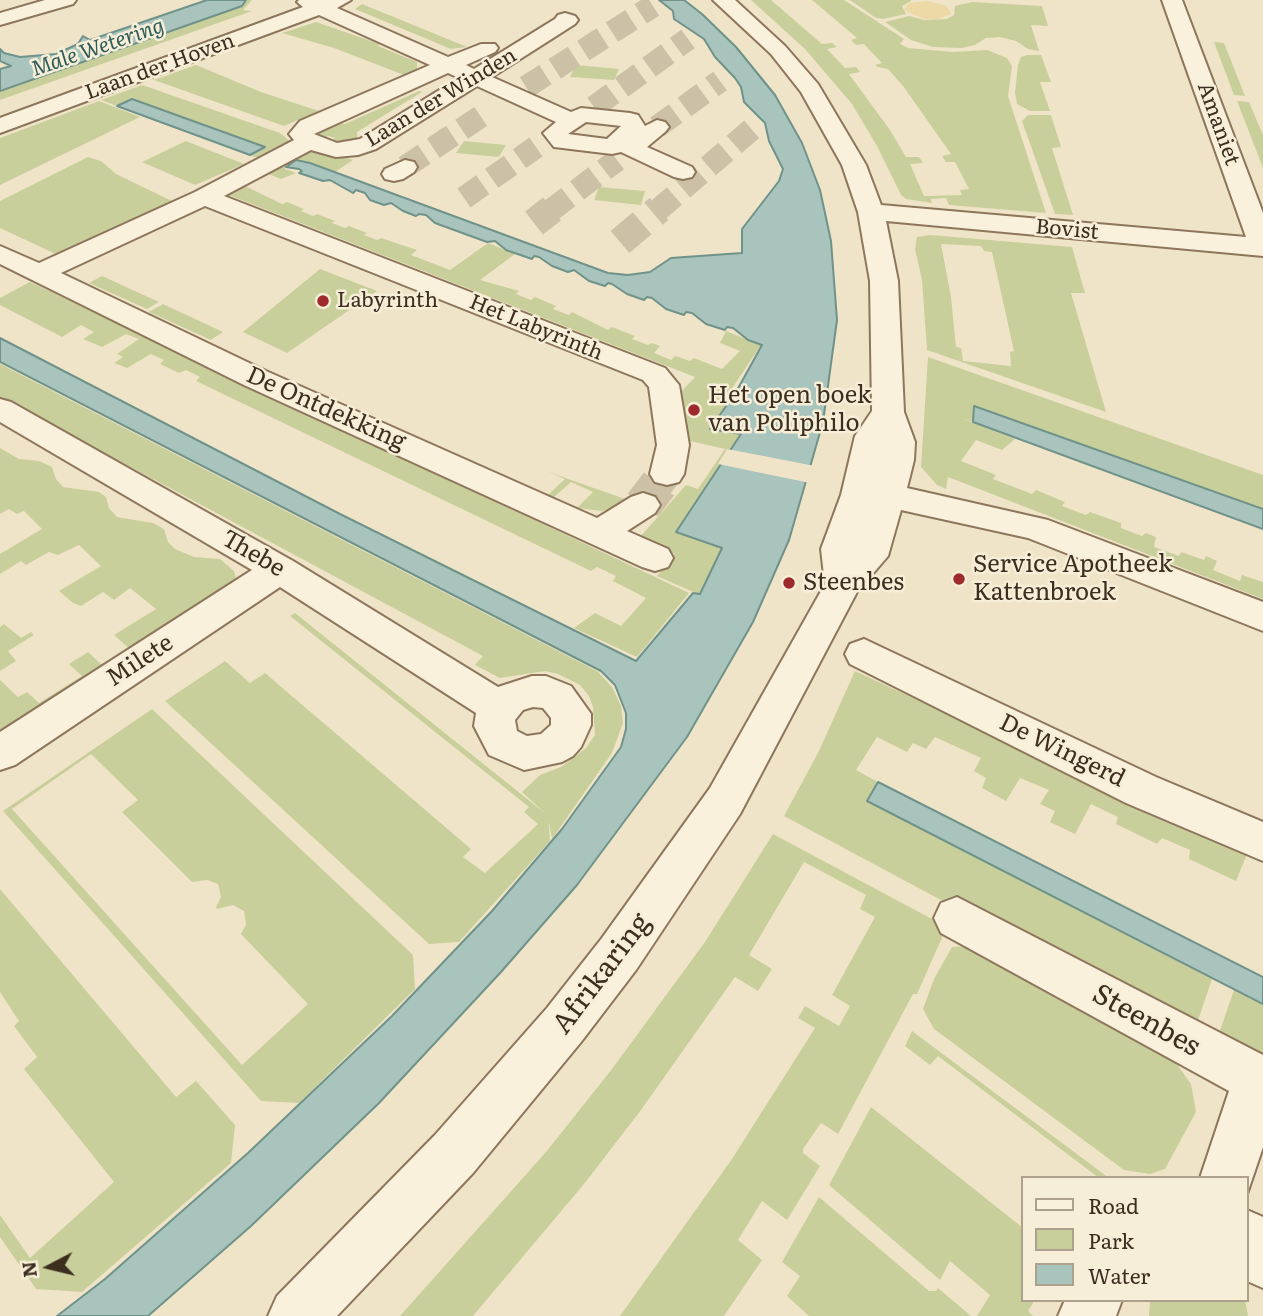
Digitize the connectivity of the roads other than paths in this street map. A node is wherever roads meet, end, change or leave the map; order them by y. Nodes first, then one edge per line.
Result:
1 (66, 0) edge
2 (290, 0) edge
3 (341, 0) edge
4 (723, 0) edge
5 (1172, 0) edge
6 (310, 4) edge
7 (0, 19) edge
8 (447, 66) junction
9 (476, 79) junction
10 (520, 91) junction
11 (0, 104) edge
12 (489, 111) tunnel mouth
13 (575, 119) junction
14 (0, 126) edge
15 (308, 142) junction
16 (634, 143) junction
17 (536, 147) tunnel mouth
18 (683, 172) dead end
19 (204, 197) junction
20 (871, 212) junction
21 (1263, 247) edge
22 (0, 254) edge
23 (38, 273) junction
24 (0, 409) edge
25 (667, 474) tunnel mouth
26 (874, 493) junction
27 (642, 505) tunnel mouth
28 (600, 532) junction
29 (655, 558) dead end
30 (280, 569) junction
31 (1263, 617) edge
32 (864, 654) dead end
33 (500, 708) dead end
34 (0, 753) edge
35 (1263, 842) edge
36 (957, 918) dead end
37 (1261, 1081) edge
38 (1228, 1176) edge
39 (1249, 1241) edge
40 (1263, 1260) edge
41 (297, 1316) edge

1 - 7 street
2 - 11 street, Laan der Hoven
3 - 6 street, Laan der Hoven
4 - 20 street, Afrikaring
5 - 21 street, Amaniet
6 - 8 street
6 - 14 street, Laan der Hoven
8 - 9 street
8 - 9 street, Laan der Winden
8 - 15 street
9 - 10 street
9 - 15 street, Laan der Winden
10 - 12 street
10 - 13 street
13 - 16 street
13 - 16 street
13 - 17 street
15 - 19 street
16 - 18 street
19 - 23 street
19 - 25 street, Het Labyrinth
20 - 21 street, Bovist
20 - 26 street, Afrikaring
22 - 23 street, De Ontdekking
23 - 28 street, De Ontdekking
24 - 30 street, Thebe
26 - 31 street
26 - 41 street, Afrikaring
27 - 28 street
28 - 29 street, De Ontdekking
30 - 33 street, Thebe
30 - 34 street, Milete
32 - 35 street, De Wingerd
36 - 37 street, Steenbes
37 - 38 street
39 - 40 street

